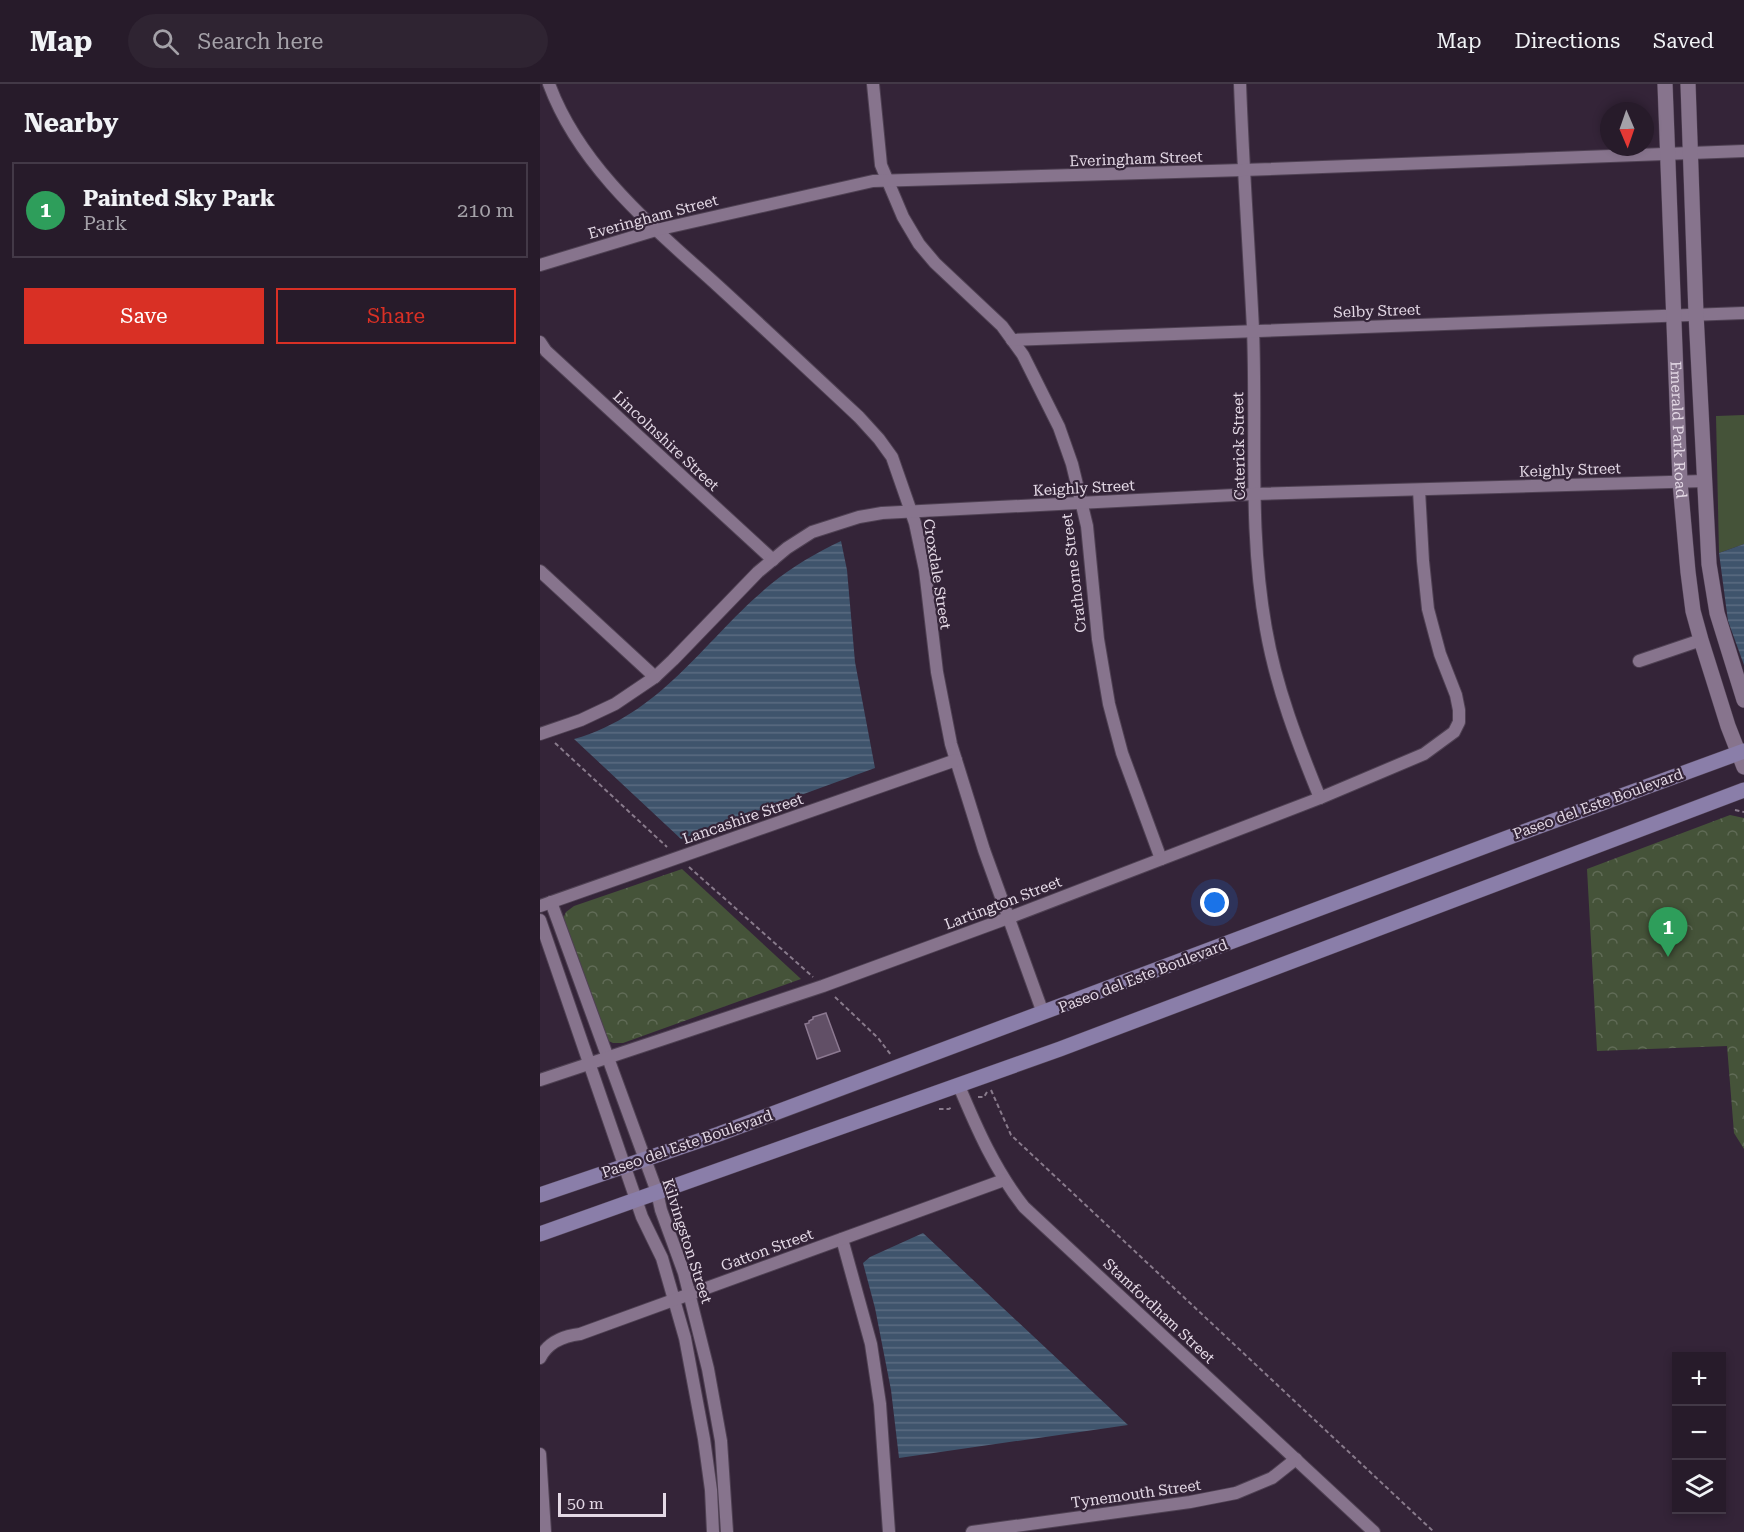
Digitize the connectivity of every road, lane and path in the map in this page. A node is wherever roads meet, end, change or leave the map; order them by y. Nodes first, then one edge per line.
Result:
1 (549, 84) edge
2 (873, 84) edge
3 (1240, 84) edge
4 (1665, 84) edge
5 (1688, 84) edge
6 (1744, 151) edge
7 (1691, 153) junction
8 (1668, 154) junction
9 (1243, 170) junction
10 (886, 180) junction
11 (656, 230) junction
12 (540, 265) edge
13 (1744, 313) edge
14 (1696, 314) junction
15 (1674, 315) junction
16 (1253, 331) junction
17 (1012, 340) junction
18 (540, 342) edge
19 (1680, 482) junction
20 (1704, 482) junction
21 (1419, 490) junction
22 (1254, 494) junction
23 (1081, 503) junction
24 (912, 512) junction
25 (773, 560) junction
26 (540, 571) edge
27 (1701, 640) junction
28 (1639, 661) dead end
29 (655, 677) junction
30 (1744, 700) edge
31 (542, 733) edge
32 (1741, 752) edge
33 (956, 760) junction
34 (1744, 767) edge
35 (1744, 790) edge
36 (1320, 798) junction
37 (678, 857) junction
38 (1161, 859) junction
39 (545, 904) edge
40 (1008, 918) junction
41 (540, 920) edge
42 (823, 986) junction
43 (1043, 1013) junction
44 (608, 1057) junction
45 (893, 1057) dead end
46 (589, 1063) junction
47 (985, 1077) junction
48 (540, 1080) edge
49 (959, 1086) junction
50 (645, 1159) junction
51 (625, 1166) junction
52 (1004, 1180) junction
53 (657, 1192) junction
54 (540, 1196) edge
55 (636, 1200) junction
56 (540, 1234) edge
57 (842, 1239) junction
58 (690, 1294) junction
59 (674, 1299) junction
60 (542, 1355) edge
61 (540, 1454) edge
62 (1296, 1459) junction
63 (546, 1532) edge
64 (713, 1532) edge
65 (727, 1532) edge
66 (889, 1532) edge
67 (972, 1532) edge
68 (1374, 1532) edge
69 (1434, 1532) edge

1 - 11 street, Croxdale Street
2 - 10 street, Crathorne Street
3 - 9 street, Caterick Street
4 - 8 street, Emerald Park Road
5 - 7 street, Emerald Park Road
6 - 7 street, Everingham Street
7 - 8 street, Everingham Street
7 - 14 street, Emerald Park Road
8 - 9 street, Everingham Street
8 - 15 street, Emerald Park Road
9 - 10 street, Everingham Street
9 - 16 street, Caterick Street
10 - 11 street, Everingham Street
10 - 17 street, Crathorne Street
11 - 12 street, Everingham Street
11 - 24 street, Croxdale Street
13 - 14 street, Selby Street
14 - 15 street, Selby Street
14 - 20 street, Emerald Park Road
15 - 16 street, Selby Street
15 - 19 street, Emerald Park Road
16 - 17 street, Selby Street
16 - 22 street, Caterick Street
17 - 23 street, Crathorne Street
18 - 25 street, Lincolnshire Street
19 - 20 street, Keighly Street
19 - 21 street, Keighly Street
19 - 27 street, Emerald Park Road
20 - 30 street, Emerald Park Road
21 - 22 street, Keighly Street
21 - 36 street, Lartington Street
22 - 23 street, Keighly Street
22 - 36 street, Caterick Street
23 - 24 street, Keighly Street
23 - 38 street, Crathorne Street
24 - 25 street, Keighly Street
24 - 33 street, Croxdale Street
25 - 29 street, Keighly Street
26 - 29 street
27 - 28 street
27 - 32 street, Emerald Park Road
29 - 31 street, Keighly Street
31 - 37 path
32 - 34 street, Emerald Park Road
32 - 43 main road, Paseo del Este Boulevard
33 - 37 street, Lancashire Street
33 - 40 street, Croxdale Street
35 - 47 main road
36 - 38 street, Lartington Street
37 - 39 street, Lancashire Street
37 - 42 path
38 - 40 street, Lartington Street
39 - 44 street, Kilvingston Street
40 - 42 street, Lartington Street
40 - 43 street, Croxdale Street
41 - 46 street, Kilvingston Street
42 - 44 street, Lartington Street
42 - 45 path
43 - 50 main road, Paseo del Este Boulevard
44 - 46 street, Lartington Street
44 - 50 street, Kilvingston Street
46 - 48 street, Lartington Street
46 - 51 street, Kilvingston Street
47 - 49 main road
47 - 69 path
49 - 52 street, Stamfordham Street
49 - 53 main road
50 - 51 main road, Paseo del Este Boulevard
50 - 53 street, Kilvingston Street
51 - 54 main road, Paseo del Este Boulevard
51 - 55 street, Kilvingston Street
52 - 57 street, Gatton Street
52 - 62 street, Stamfordham Street
53 - 55 main road
53 - 58 street, Kilvingston Street
55 - 56 main road
55 - 59 street, Kilvingston Street
57 - 58 street, Gatton Street
57 - 66 street
58 - 59 street, Gatton Street
58 - 65 street, Kilvingston Street
59 - 60 street, Gatton Street
59 - 64 street, Kilvingston Street
61 - 63 street
62 - 67 street, Tynemouth Street
62 - 68 street, Stamfordham Street

